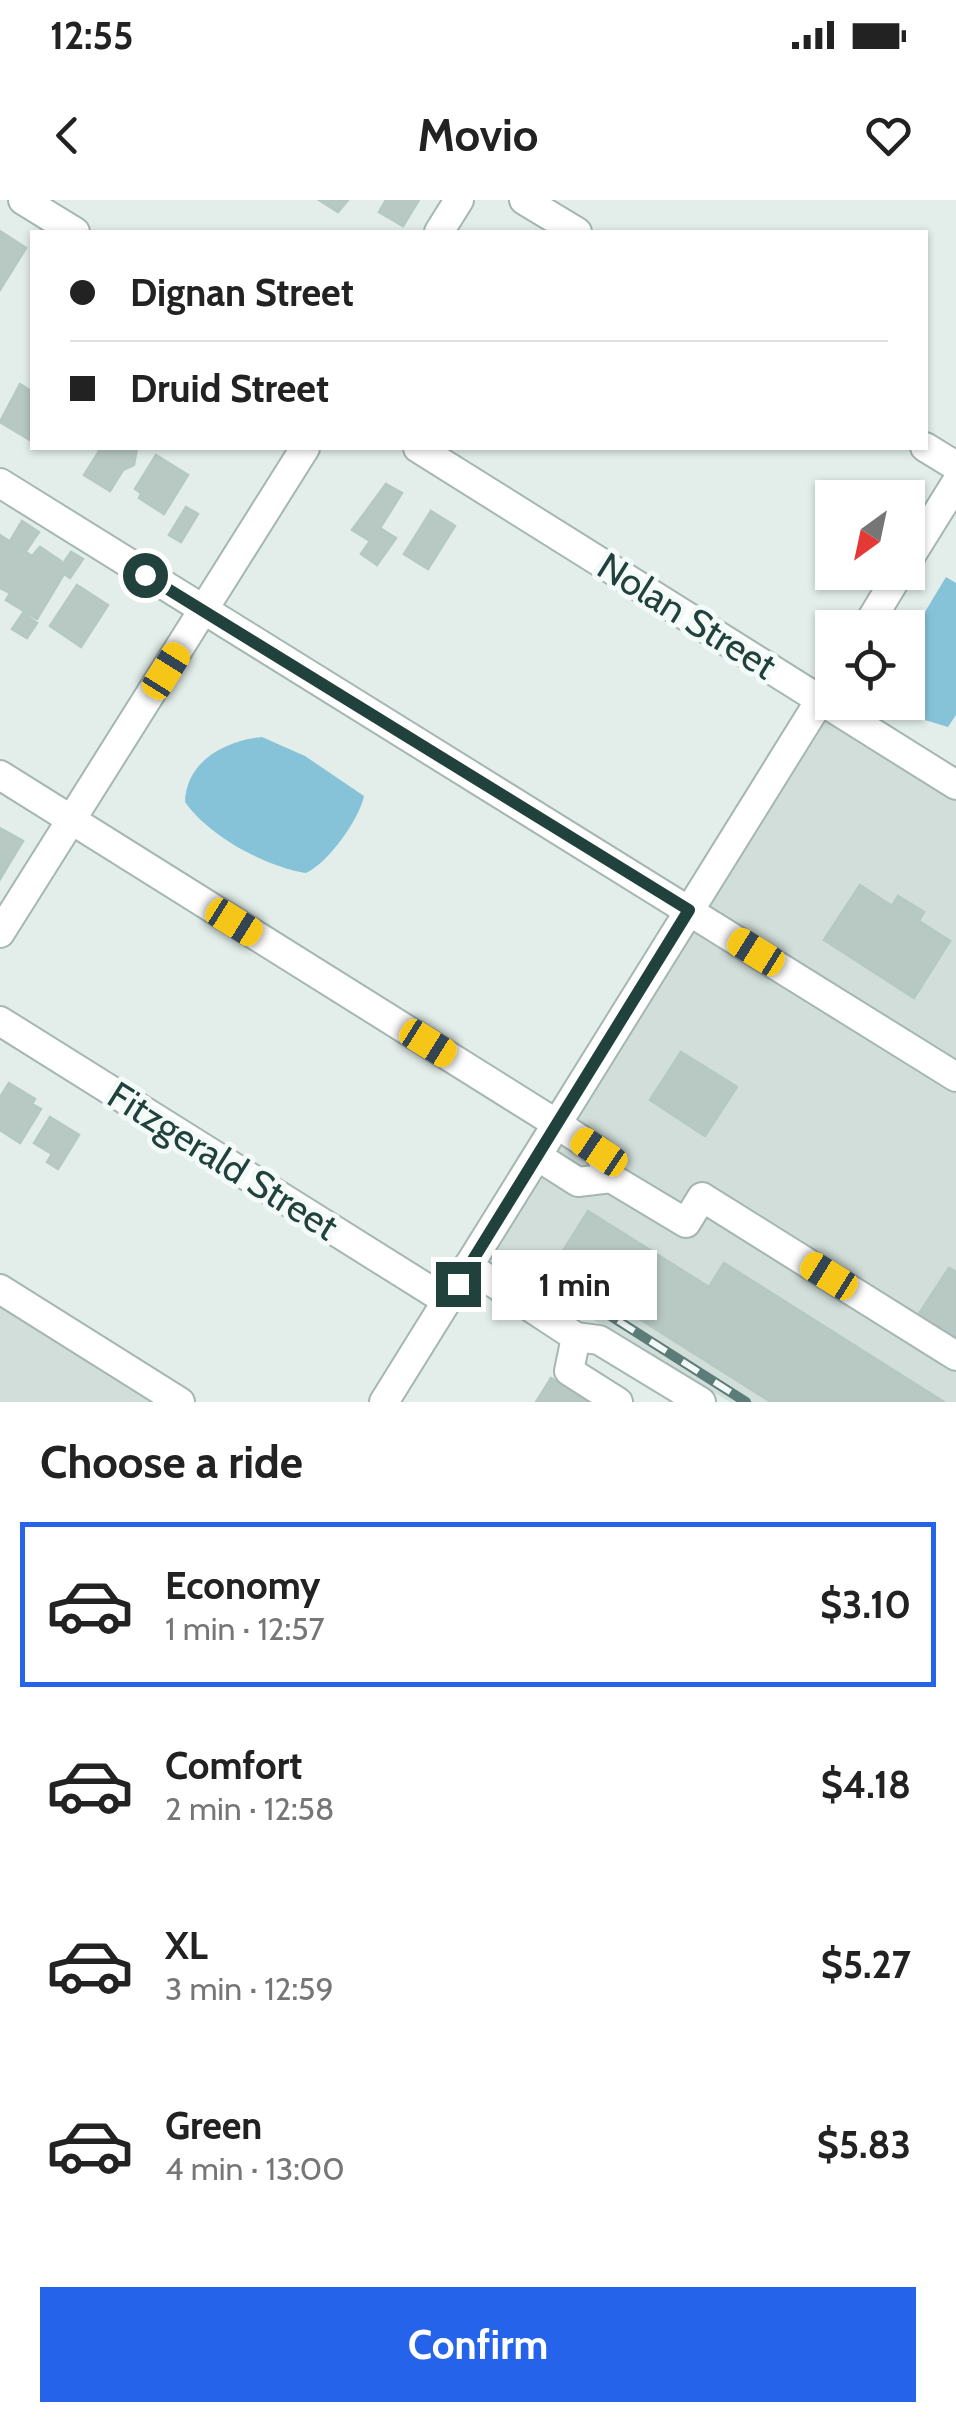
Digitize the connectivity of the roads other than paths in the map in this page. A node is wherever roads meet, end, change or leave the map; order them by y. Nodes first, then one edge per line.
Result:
1 (23, 200) edge
2 (459, 200) edge
3 (524, 200) edge
4 (72, 230) edge
5 (440, 230) edge
6 (574, 230) edge
7 (928, 449) edge
8 (304, 450) edge
9 (421, 450) edge
10 (956, 466) edge
11 (0, 483) edge
12 (956, 483) edge
13 (925, 533) edge
14 (204, 612) junction
15 (815, 683) edge
16 (815, 708) edge
17 (867, 720) edge
18 (0, 775) edge
19 (956, 785) edge
20 (72, 820) junction
21 (689, 910) junction
22 (0, 933) edge
23 (0, 1021) edge
24 (956, 1077) edge
25 (557, 1124) junction
26 (537, 1156) junction
27 (610, 1178) junction
28 (468, 1266) junction
29 (0, 1289) edge
30 (447, 1301) junction
31 (576, 1337) junction
32 (956, 1356) edge
33 (180, 1402) edge
34 (384, 1402) edge
35 (618, 1402) edge
36 (701, 1402) edge

1 - 4 street
2 - 5 street
3 - 6 street
7 - 10 street
8 - 14 street
9 - 15 street, Nolan Street
11 - 14 street
12 - 13 street
14 - 20 street
14 - 21 street
16 - 21 street
17 - 19 street, Nolan Street
18 - 20 street
20 - 22 street
20 - 25 street
21 - 24 street
21 - 25 street
23 - 30 street, Fitzgerald Street
25 - 26 street
25 - 27 street
26 - 27 street
26 - 28 street
27 - 32 street
28 - 30 street
28 - 31 street
29 - 33 street
30 - 34 street
31 - 35 street
31 - 36 street

